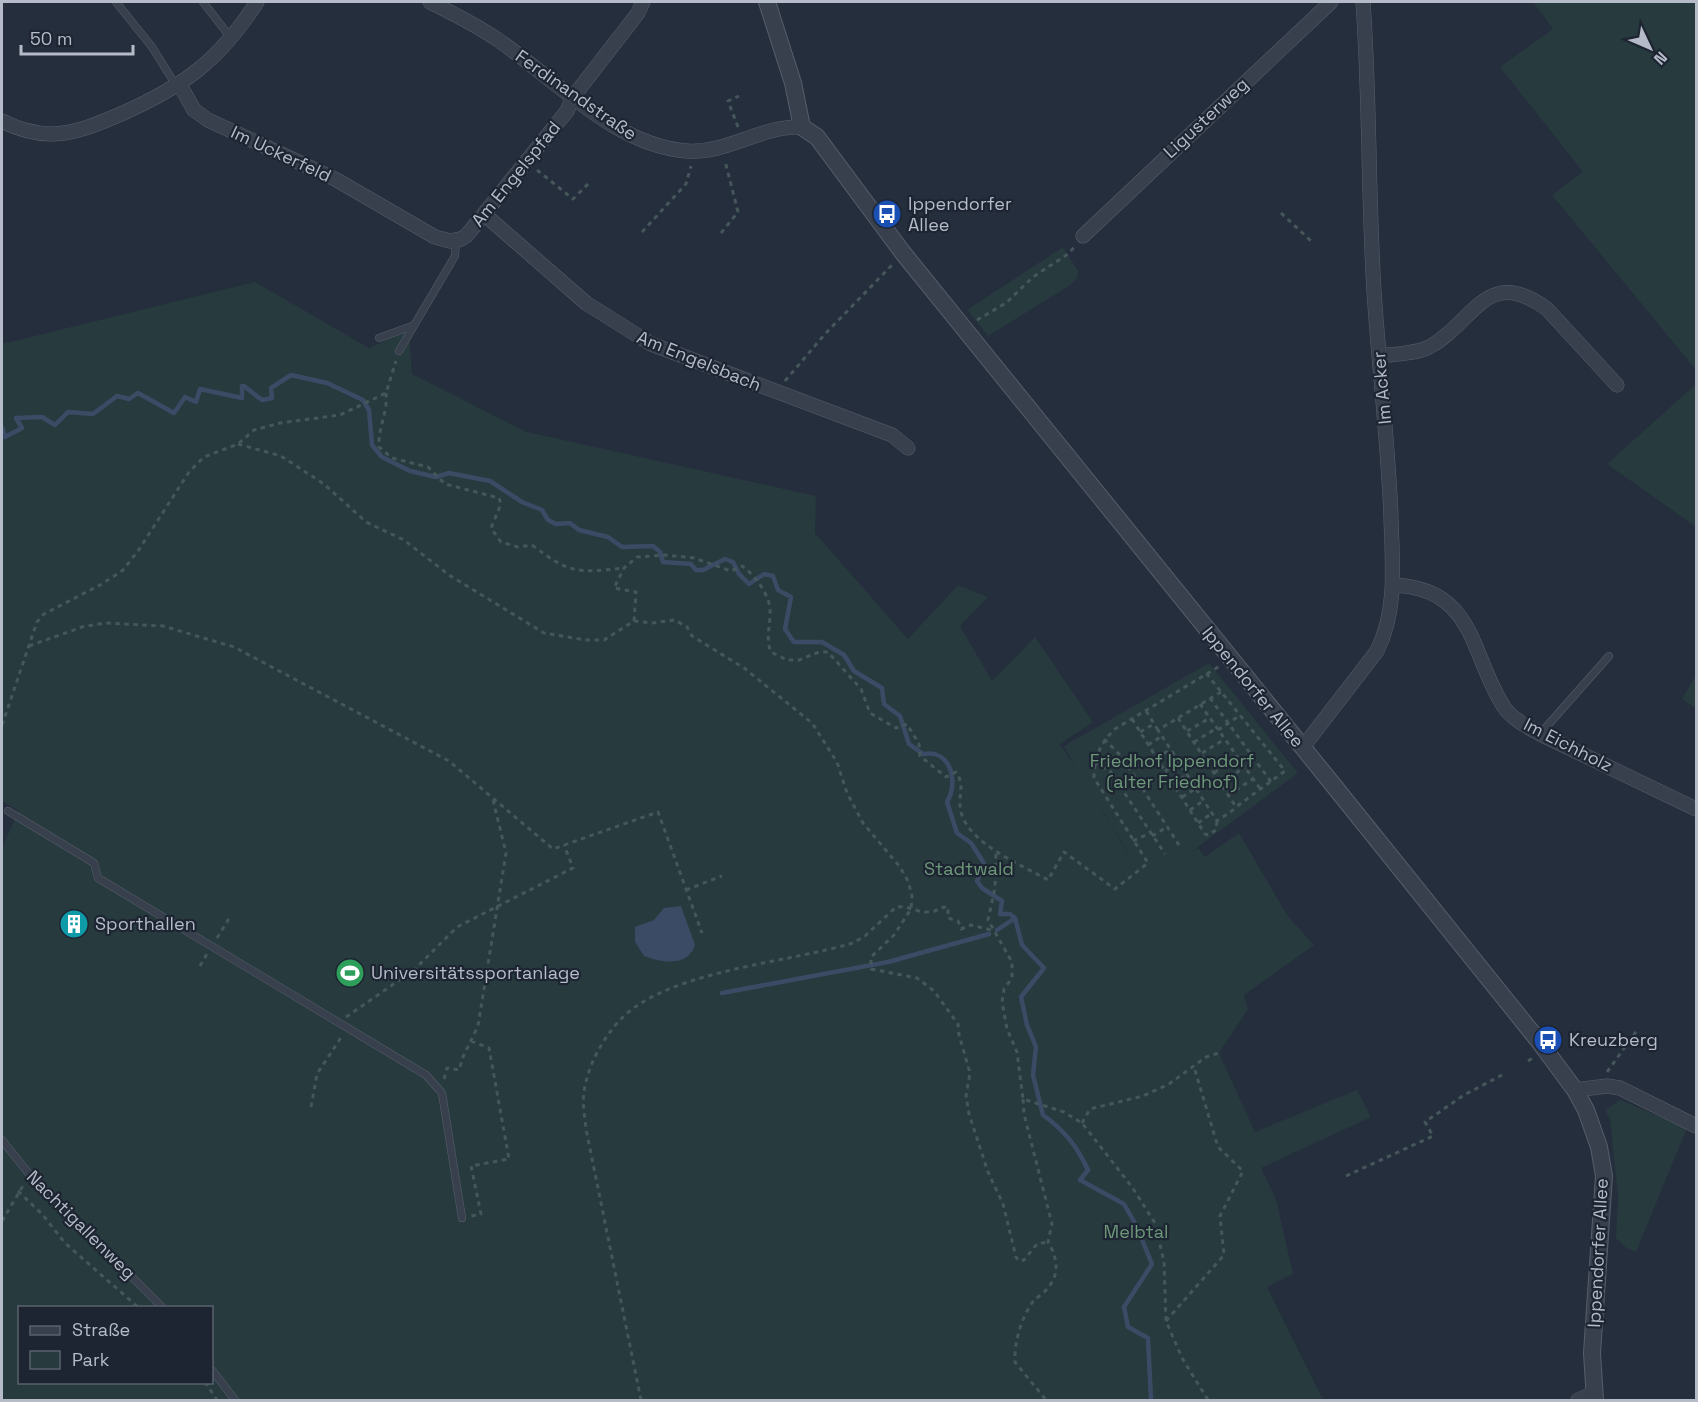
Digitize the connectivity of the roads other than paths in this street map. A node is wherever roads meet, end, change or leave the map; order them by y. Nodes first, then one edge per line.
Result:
1 (116, 2) edge
2 (203, 2) edge
3 (257, 2) edge
4 (430, 2) edge
5 (643, 2) edge
6 (767, 2) edge
7 (1332, 2) edge
8 (1363, 2) edge
9 (231, 38) junction
10 (179, 86) junction
11 (573, 97) junction
12 (2, 121) edge
13 (802, 127) junction
14 (484, 214) junction
15 (1083, 236) dead end
16 (456, 240) junction
17 (412, 326) junction
18 (379, 338) dead end
19 (399, 351) road end
20 (1379, 356) junction
21 (1617, 385) dead end
22 (908, 448) dead end
23 (1393, 585) junction
24 (1609, 656) dead end
25 (1540, 734) junction
26 (1303, 747) junction
27 (1696, 808) edge
28 (8, 811) dead end
29 (1575, 1090) junction
30 (1696, 1126) edge
31 (2, 1140) edge
32 (462, 1218) road end
33 (161, 1306) edge
34 (213, 1371) edge
35 (1594, 1397) edge
36 (235, 1401) edge
37 (1578, 1401) edge

1 - 10 lane, Im Uckerfeld
2 - 9 lane
3 - 9 street
4 - 11 street, Ferdinandstraße
5 - 11 street, Am Engelspfad
6 - 13 street
7 - 15 street, Ligusterweg
8 - 20 street, Im Acker
9 - 10 street
10 - 12 street
10 - 16 street, Im Uckerfeld
11 - 13 street, Ferdinandstraße
11 - 14 street, Am Engelspfad
13 - 26 street, Ippendorfer Allee
14 - 16 street, Am Engelspfad
14 - 22 street, Am Engelsbach
16 - 17 lane, Am Engelspfad
17 - 18 lane
17 - 19 lane, Am Engelspfad
20 - 21 street
20 - 23 street, Im Acker
23 - 25 street, Im Eichholz
23 - 26 street, Im Acker
24 - 25 lane
25 - 27 street, Im Eichholz
26 - 29 street, Ippendorfer Allee
28 - 32 lane
29 - 30 street
29 - 35 street, Ippendorfer Allee
31 - 33 lane, Nachtigallenweg
34 - 36 lane
35 - 37 street

